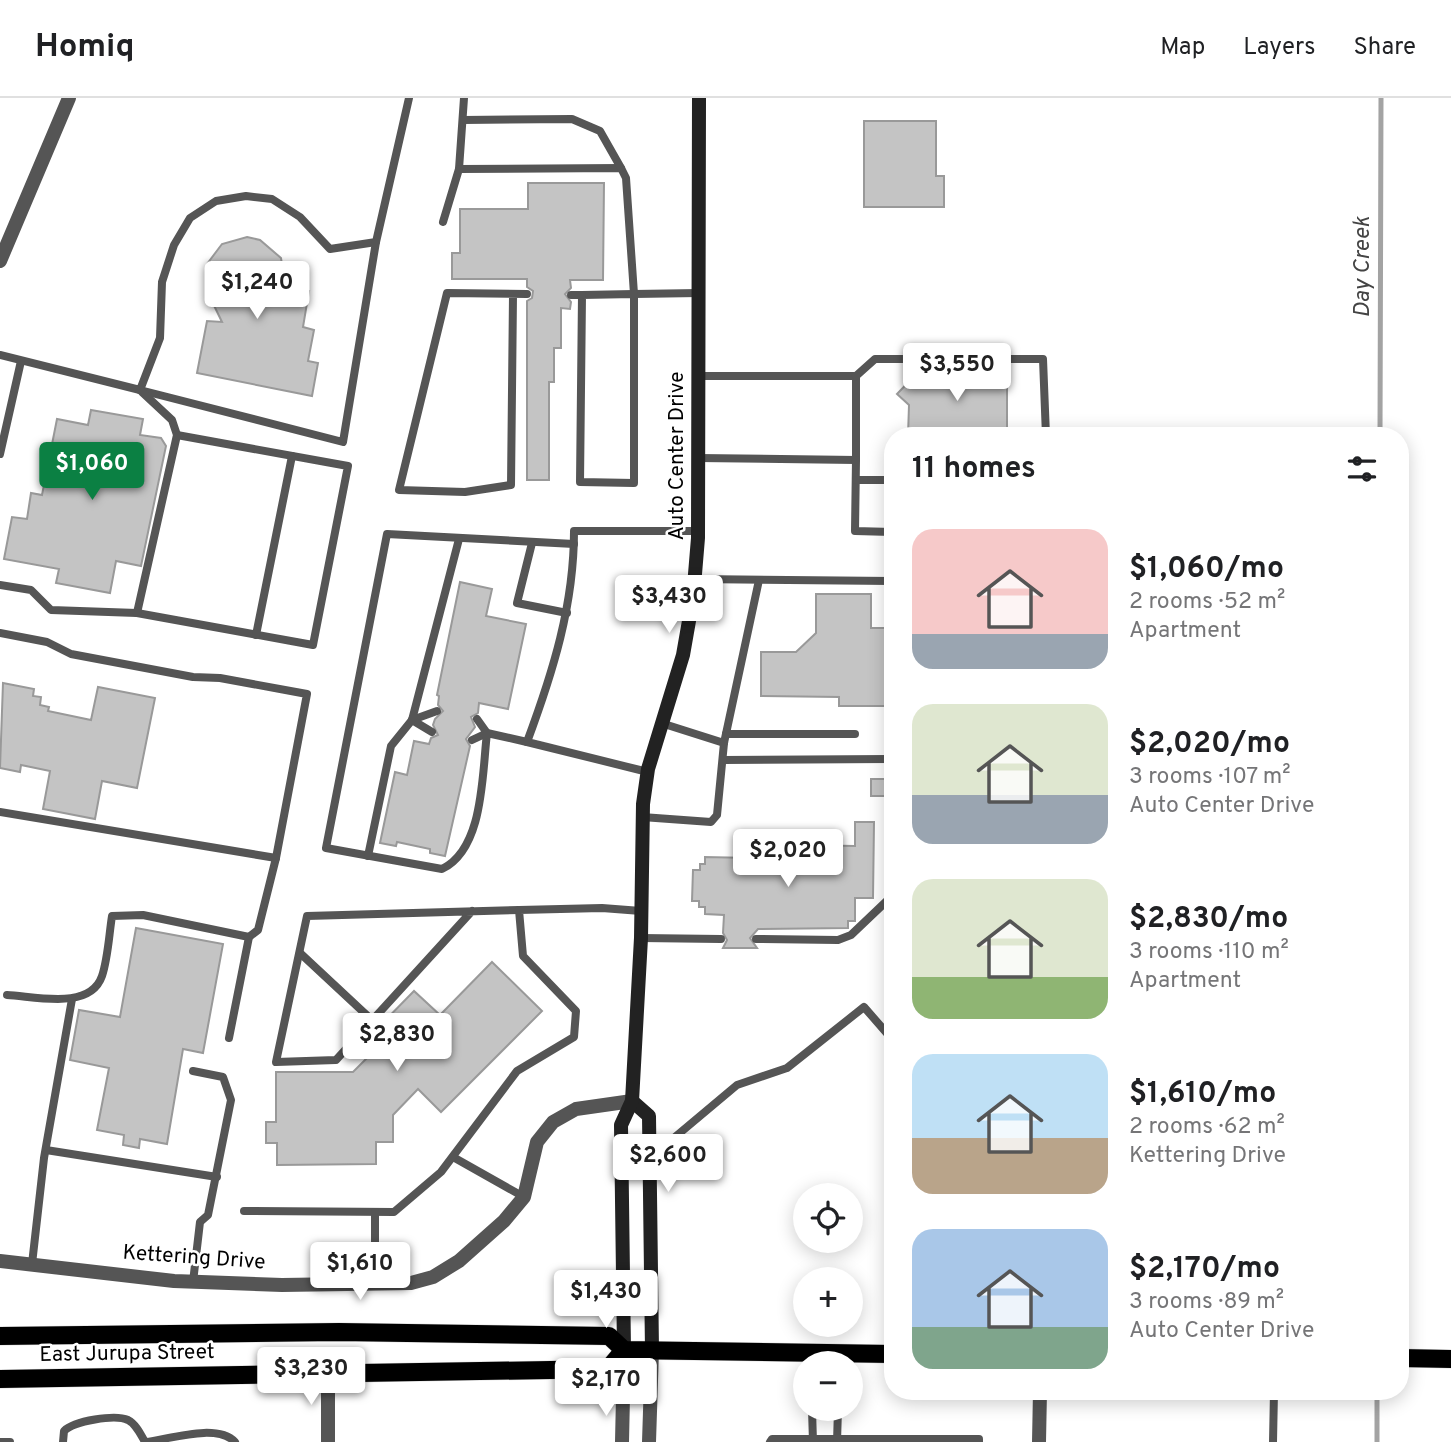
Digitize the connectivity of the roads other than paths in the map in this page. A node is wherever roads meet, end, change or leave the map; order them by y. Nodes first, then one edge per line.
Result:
1 (69, 98) edge
2 (409, 98) edge
3 (464, 98) edge
4 (699, 98) edge
5 (463, 120) junction
6 (621, 168) junction
7 (459, 169) junction
8 (443, 222) dead end
9 (376, 242) junction
10 (0, 261) edge
11 (699, 293) junction
12 (527, 294) dead end
13 (634, 294) junction
14 (513, 295) junction
15 (571, 295) dead end
16 (582, 295) junction
17 (0, 355) edge
18 (20, 361) junction
19 (698, 376) junction
20 (856, 376) junction
21 (140, 390) junction
22 (1046, 427) edge
23 (177, 435) junction
24 (0, 454) edge
25 (292, 456) junction
26 (698, 458) junction
27 (856, 460) junction
28 (856, 480) junction
29 (884, 480) edge
30 (698, 531) junction
31 (884, 532) edge
32 (459, 539) junction
33 (532, 542) junction
34 (574, 544) junction
35 (695, 579) junction
36 (759, 580) junction
37 (884, 581) edge
38 (0, 585) edge
39 (137, 613) junction
40 (567, 613) junction
41 (0, 633) edge
42 (256, 635) junction
43 (436, 711) dead end
44 (477, 719) dead end
45 (412, 720) junction
46 (660, 723) junction
47 (432, 732) dead end
48 (487, 733) junction
49 (855, 734) dead end
50 (725, 738) junction
51 (472, 740) dead end
52 (527, 742) junction
53 (884, 759) edge
54 (723, 760) junction
55 (648, 772) junction
56 (0, 812) edge
57 (642, 817) junction
58 (368, 856) junction
59 (276, 858) junction
60 (884, 904) edge
61 (519, 910) junction
62 (472, 911) junction
63 (640, 911) junction
64 (249, 937) junction
65 (641, 938) junction
66 (721, 939) dead end
67 (756, 939) dead end
68 (300, 953) junction
69 (7, 995) dead end
70 (72, 999) junction
71 (373, 1021) junction
72 (884, 1030) edge
73 (229, 1038) dead end
74 (193, 1071) dead end
75 (632, 1101) junction
76 (675, 1136) dead end
77 (46, 1150) junction
78 (453, 1157) junction
79 (217, 1178) junction
80 (524, 1197) junction
81 (244, 1211) dead end
82 (375, 1212) junction
83 (0, 1261) edge
84 (32, 1264) junction
85 (193, 1282) junction
86 (375, 1285) junction
87 (0, 1336) edge
88 (624, 1350) junction
89 (652, 1350) junction
90 (884, 1355) edge
91 (863, 1356) edge
92 (793, 1357) edge
93 (1409, 1359) edge
94 (1451, 1359) edge
95 (328, 1372) junction
96 (0, 1379) edge
97 (1040, 1400) edge
98 (1274, 1400) edge
99 (812, 1421) edge
100 (838, 1421) edge
101 (0, 1441) edge
102 (813, 1441) edge
103 (838, 1441) edge
104 (10, 1442) edge
105 (63, 1442) edge
106 (146, 1442) edge
107 (235, 1442) edge
108 (328, 1442) edge
109 (622, 1442) edge
110 (649, 1442) edge
111 (770, 1442) edge
112 (979, 1442) edge
113 (1039, 1442) edge
114 (1273, 1442) edge

1 - 10 street
2 - 9 lane
3 - 5 lane
4 - 11 street, Auto Center Drive
5 - 6 lane
5 - 7 lane
6 - 7 lane
6 - 13 lane
7 - 8 lane
9 - 21 lane
9 - 21 lane
11 - 13 lane
11 - 19 street, Auto Center Drive
12 - 14 lane
13 - 16 lane
13 - 16 lane
14 - 14 lane
15 - 16 lane
17 - 18 lane
18 - 21 lane
18 - 24 lane
19 - 20 lane
19 - 26 street, Auto Center Drive
20 - 22 lane
20 - 27 lane
21 - 23 lane
23 - 25 lane
23 - 39 lane
25 - 42 lane
25 - 42 lane
26 - 27 lane
26 - 30 street, Auto Center Drive
27 - 28 lane
28 - 29 lane
28 - 31 lane
30 - 34 lane
30 - 35 street, Auto Center Drive
32 - 33 lane
32 - 45 lane
32 - 58 lane
33 - 34 lane
33 - 40 lane
34 - 40 lane
35 - 36 lane
35 - 46 street, Auto Center Drive
36 - 37 lane
36 - 50 lane
38 - 39 lane
39 - 42 lane
40 - 52 lane
41 - 59 lane
43 - 45 lane
44 - 48 lane
45 - 47 lane
45 - 58 lane
46 - 50 lane
46 - 55 street, Auto Center Drive
48 - 51 lane
48 - 52 lane
48 - 58 lane
49 - 50 lane
50 - 54 lane
52 - 55 lane
53 - 54 lane
54 - 57 lane
55 - 57 street, Auto Center Drive
56 - 59 lane
57 - 63 street, Auto Center Drive
59 - 64 lane
60 - 67 lane
61 - 62 lane
61 - 63 lane
61 - 78 lane
62 - 68 lane
62 - 71 lane
63 - 65 street, Auto Center Drive
64 - 70 lane
64 - 73 lane
65 - 66 lane
65 - 75 street, Auto Center Drive
68 - 71 lane
68 - 71 lane
69 - 70 lane
70 - 77 lane
72 - 76 lane
74 - 79 lane
75 - 80 street, Kettering Drive
75 - 88 street, Auto Center Drive
75 - 89 street
77 - 79 lane
77 - 84 lane
78 - 80 lane
78 - 82 lane
79 - 85 lane
80 - 86 street, Kettering Drive
81 - 82 lane
82 - 86 lane
83 - 84 street, Kettering Drive
84 - 85 street, Kettering Drive
85 - 86 street, Kettering Drive
87 - 88 main road, East Jurupa Street
88 - 89 main road, East Jurupa Street
88 - 95 main road, East Jurupa Street
88 - 109 street, Auto Center Drive
89 - 92 main road, East Jurupa Street
89 - 110 street
90 - 91 main road, East Jurupa Street
93 - 94 main road
95 - 96 main road, East Jurupa Street
95 - 108 street
97 - 113 street
98 - 114 lane
99 - 102 lane
100 - 103 lane
101 - 104 lane
102 - 103 lane
102 - 111 lane
103 - 112 lane
105 - 106 lane
106 - 107 lane

